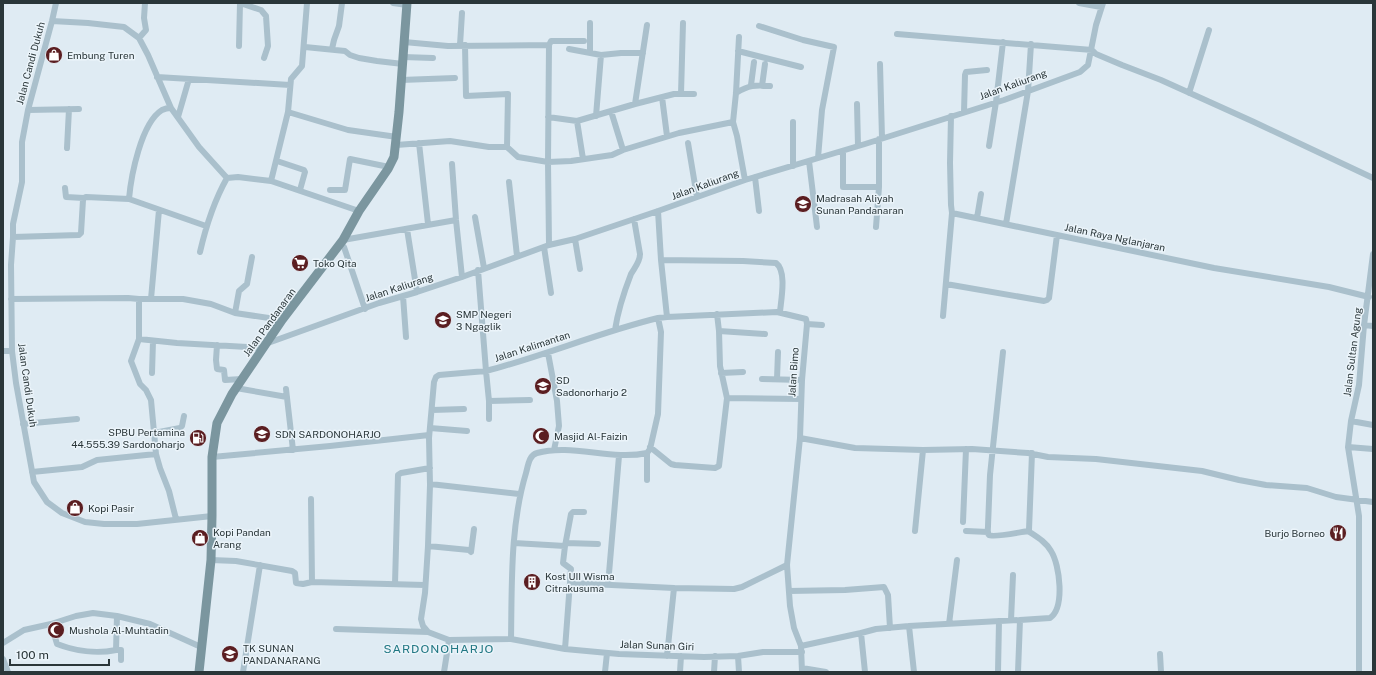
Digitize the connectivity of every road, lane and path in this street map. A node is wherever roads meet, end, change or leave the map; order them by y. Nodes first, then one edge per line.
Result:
1 (56, 3) edge
2 (145, 3) edge
3 (240, 3) edge
4 (307, 3) edge
5 (342, 3) edge
6 (393, 3) edge
7 (1079, 3) edge
8 (407, 4) edge
9 (1102, 5) edge
10 (462, 13) dead end
11 (52, 21) junction
12 (590, 23) dead end
13 (683, 23) dead end
14 (647, 25) dead end
15 (759, 26) dead end
16 (1209, 30) dead end
17 (897, 34) dead end
18 (739, 37) dead end
19 (139, 38) junction
20 (584, 41) dead end
21 (404, 42) junction
22 (1003, 42) junction
23 (1031, 44) junction
24 (462, 45) junction
25 (549, 45) junction
26 (239, 46) dead end
27 (304, 47) junction
28 (332, 49) junction
29 (569, 49) dead end
30 (1092, 50) junction
31 (738, 51) junction
32 (590, 53) junction
33 (643, 53) junction
34 (601, 55) junction
35 (264, 58) dead end
36 (433, 58) dead end
37 (403, 61) junction
38 (754, 62) dead end
39 (765, 64) dead end
40 (880, 64) dead end
41 (801, 67) dead end
42 (987, 70) dead end
43 (157, 77) junction
44 (455, 78) dead end
45 (189, 79) junction
46 (401, 80) junction
47 (290, 85) junction
48 (751, 86) junction
49 (762, 86) junction
50 (770, 86) dead end
51 (1028, 91) junction
52 (736, 93) junction
53 (1189, 93) junction
54 (681, 94) junction
55 (694, 94) dead end
56 (662, 97) junction
57 (996, 102) junction
58 (635, 104) junction
59 (857, 104) dead end
60 (171, 108) junction
61 (70, 109) junction
62 (79, 109) dead end
63 (28, 110) junction
64 (611, 111) junction
65 (288, 112) junction
66 (964, 112) junction
67 (178, 116) junction
68 (596, 116) junction
69 (951, 116) junction
70 (548, 117) junction
71 (577, 121) junction
72 (733, 122) junction
73 (793, 122) dead end
74 (667, 136) junction
75 (880, 139) junction
76 (396, 141) junction
77 (419, 143) junction
78 (688, 143) dead end
79 (858, 146) junction
80 (989, 146) dead end
81 (507, 147) junction
82 (67, 148) dead end
83 (623, 150) junction
84 (843, 151) junction
85 (818, 158) junction
86 (583, 159) junction
87 (277, 161) junction
88 (808, 161) junction
89 (548, 162) junction
90 (452, 164) dead end
91 (793, 166) junction
92 (389, 167) junction
93 (756, 177) junction
94 (227, 178) junction
95 (1373, 178) edge
96 (745, 180) junction
97 (271, 181) junction
98 (509, 182) dead end
99 (879, 187) junction
100 (65, 188) dead end
101 (300, 190) junction
102 (330, 190) dead end
103 (980, 194) dead end
104 (698, 197) junction
105 (84, 198) junction
106 (130, 199) junction
107 (159, 210) junction
108 (359, 211) junction
109 (658, 211) junction
110 (759, 211) dead end
111 (952, 213) junction
112 (475, 217) dead end
113 (976, 218) junction
114 (634, 219) junction
115 (456, 220) junction
116 (428, 224) junction
117 (1006, 224) junction
118 (206, 226) junction
119 (816, 227) dead end
120 (876, 227) dead end
121 (407, 229) junction
122 (1057, 235) junction
123 (13, 237) junction
124 (575, 239) junction
125 (344, 244) junction
126 (546, 246) junction
127 (200, 252) dead end
128 (1373, 255) edge
129 (252, 256) dead end
130 (517, 256) junction
131 (661, 260) junction
132 (481, 269) junction
133 (580, 269) dead end
134 (462, 277) junction
135 (946, 284) junction
136 (417, 292) junction
137 (551, 293) dead end
138 (403, 296) junction
139 (1369, 297) junction
140 (12, 299) junction
141 (139, 299) junction
142 (151, 299) junction
143 (365, 309) junction
144 (780, 312) junction
145 (235, 313) junction
146 (717, 314) junction
147 (943, 316) dead end
148 (667, 317) junction
149 (658, 318) junction
150 (282, 320) junction
151 (807, 324) junction
152 (822, 325) dead end
153 (1364, 325) junction
154 (1373, 326) edge
155 (616, 330) junction
156 (719, 331) junction
157 (765, 334) dead end
158 (406, 337) dead end
159 (139, 339) junction
160 (153, 341) junction
161 (217, 345) junction
162 (265, 345) junction
163 (3, 351) edge
164 (12, 351) junction
165 (778, 352) dead end
166 (1003, 352) dead end
167 (548, 353) junction
168 (486, 371) junction
169 (743, 372) dead end
170 (152, 373) dead end
171 (721, 373) junction
172 (762, 378) dead end
173 (242, 379) junction
174 (777, 379) junction
175 (802, 380) junction
176 (236, 388) junction
177 (286, 389) dead end
178 (287, 397) junction
179 (727, 398) junction
180 (802, 399) junction
181 (530, 400) dead end
182 (488, 401) junction
183 (432, 410) junction
184 (464, 410) dead end
185 (184, 416) dead end
186 (77, 419) dead end
187 (489, 419) dead end
188 (1351, 422) junction
189 (23, 424) junction
190 (1373, 425) edge
191 (468, 431) dead end
192 (430, 432) junction
193 (154, 433) junction
194 (800, 438) junction
195 (1348, 447) junction
196 (966, 449) junction
197 (1373, 449) edge
198 (293, 450) junction
199 (554, 450) junction
200 (648, 450) junction
201 (923, 450) junction
202 (994, 450) junction
203 (1032, 453) junction
204 (156, 454) junction
205 (619, 456) junction
206 (212, 457) junction
207 (430, 468) junction
208 (32, 472) junction
209 (647, 480) dead end
210 (430, 484) junction
211 (519, 494) junction
212 (311, 499) dead end
213 (1358, 500) junction
214 (1373, 502) edge
215 (584, 512) dead end
216 (212, 516) junction
217 (176, 519) junction
218 (963, 522) dead end
219 (474, 529) dead end
220 (966, 531) dead end
221 (1028, 531) junction
222 (915, 532) dead end
223 (988, 532) junction
224 (514, 543) junction
225 (598, 544) dead end
226 (565, 545) junction
227 (428, 546) junction
228 (211, 560) junction
229 (957, 560) dead end
230 (260, 565) junction
231 (787, 565) junction
232 (1013, 576) dead end
233 (312, 582) junction
234 (570, 583) junction
235 (395, 584) junction
236 (425, 585) junction
237 (608, 585) junction
238 (674, 588) junction
239 (789, 591) junction
240 (117, 616) junction
241 (1011, 620) junction
242 (1020, 620) junction
243 (999, 621) junction
244 (51, 624) junction
245 (949, 624) junction
246 (909, 626) junction
247 (890, 628) junction
248 (336, 630) dead end
249 (428, 632) junction
250 (861, 633) junction
251 (511, 639) junction
252 (449, 640) junction
253 (3, 643) edge
254 (201, 647) junction
255 (565, 649) junction
256 (802, 649) junction
257 (116, 650) junction
258 (607, 653) junction
259 (1160, 654) dead end
260 (667, 656) junction
261 (681, 656) junction
262 (715, 656) junction
263 (738, 656) junction
264 (3, 659) edge
265 (121, 660) dead end
266 (802, 670) edge
267 (8, 672) edge
268 (199, 672) edge
269 (243, 672) edge
270 (444, 672) edge
271 (605, 672) edge
272 (680, 672) edge
273 (714, 672) edge
274 (739, 672) edge
275 (826, 672) edge
276 (865, 672) edge
277 (914, 672) edge
278 (998, 672) edge
279 (1018, 672) edge
280 (1161, 672) edge
281 (1359, 672) edge

1 - 11 street, Jalan Candi Dukuh
2 - 19 street
3 - 26 street
3 - 35 street
4 - 27 street
5 - 28 street
6 - 8 street
7 - 9 street
8 - 21 main road, Jalan Pandanaran
9 - 30 street, Jalan Kaliurang
10 - 24 street
11 - 19 street
11 - 63 street, Jalan Candi Dukuh
12 - 32 street
13 - 54 street
14 - 33 street
15 - 85 street
16 - 53 street
17 - 22 street
18 - 31 street
19 - 43 street
20 - 25 street
21 - 24 street
21 - 37 main road, Jalan Pandanaran
22 - 23 street
22 - 57 street
23 - 30 street
23 - 51 street
24 - 25 street
24 - 81 street
25 - 70 street
27 - 28 street
27 - 47 street
28 - 37 street
29 - 32 street
30 - 51 street, Jalan Kaliurang
30 - 53 street
31 - 41 street
31 - 52 street
32 - 34 street
33 - 34 street
33 - 58 street
34 - 68 street
36 - 37 street
37 - 46 main road, Jalan Pandanaran
38 - 48 street
39 - 49 street
40 - 75 street
42 - 66 street
43 - 45 street
43 - 60 street
44 - 46 street
45 - 47 street
45 - 67 street
46 - 76 main road, Jalan Pandanaran
47 - 65 street
48 - 49 street
48 - 52 street
49 - 50 street
51 - 57 street, Jalan Kaliurang
51 - 117 street
52 - 72 street
53 - 95 street
54 - 55 street
54 - 56 street
56 - 58 street
56 - 74 street
57 - 66 street, Jalan Kaliurang
57 - 80 street
58 - 64 street
59 - 79 street
60 - 67 street
60 - 106 street
61 - 62 street
61 - 63 street
61 - 82 street
63 - 123 street, Jalan Candi Dukuh
64 - 68 street
64 - 83 street
65 - 76 street
65 - 87 street
66 - 69 street, Jalan Kaliurang
67 - 94 street
68 - 71 street
69 - 75 street, Jalan Kaliurang
69 - 111 street
70 - 71 street
70 - 89 street
71 - 86 street
72 - 74 street
72 - 96 street
73 - 91 street
74 - 83 street
75 - 79 street, Jalan Kaliurang
75 - 99 street
76 - 77 street
76 - 92 main road, Jalan Pandanaran
77 - 81 street
77 - 116 street
78 - 104 street
79 - 84 street, Jalan Kaliurang
81 - 89 street
83 - 86 street
84 - 85 street, Jalan Kaliurang
84 - 99 street
85 - 88 street, Jalan Kaliurang
86 - 89 street
87 - 97 street
87 - 101 street
88 - 91 street, Jalan Kaliurang
88 - 119 street
89 - 126 street
90 - 115 street
91 - 93 street, Jalan Kaliurang
92 - 102 street
92 - 108 main road, Jalan Pandanaran
93 - 96 street, Jalan Kaliurang
93 - 110 street
94 - 97 street
94 - 118 street
96 - 104 street, Jalan Kaliurang
97 - 101 street
98 - 130 street
99 - 120 street
100 - 105 street
101 - 108 street
103 - 113 street
104 - 109 street, Jalan Kaliurang
105 - 106 street
105 - 123 street
106 - 107 street
107 - 118 street
107 - 142 street
108 - 125 main road, Jalan Pandanaran
109 - 114 street, Jalan Kaliurang
109 - 131 street
111 - 113 street, Jalan Raya Nglanjaran
111 - 135 street
112 - 132 street, Jalan Kalimantan
113 - 117 street, Jalan Raya Nglanjaran
114 - 124 street, Jalan Kaliurang
114 - 155 street
115 - 116 street
115 - 134 street
116 - 121 street
117 - 122 street, Jalan Raya Nglanjaran
118 - 127 street
121 - 125 street
121 - 136 street
122 - 135 street
122 - 139 street, Jalan Raya Nglanjaran
123 - 140 street, Jalan Candi Dukuh
124 - 126 street, Jalan Kaliurang
124 - 133 street
125 - 143 street
125 - 150 main road, Jalan Pandanaran
126 - 130 street, Jalan Kaliurang
126 - 137 street
128 - 139 street, Jalan Sultan Agung
129 - 145 street
130 - 132 street, Jalan Kaliurang
131 - 144 street
131 - 148 street
132 - 134 street, Jalan Kaliurang
132 - 168 street, Jalan Kalimantan
134 - 136 street, Jalan Kaliurang
135 - 147 street
136 - 138 street, Jalan Kaliurang
138 - 143 street, Jalan Kaliurang
138 - 158 street
139 - 153 street, Jalan Sultan Agung
140 - 141 street
140 - 164 street, Jalan Candi Dukuh
141 - 142 street
141 - 159 street
142 - 145 street
143 - 162 street, Jalan Kaliurang
144 - 146 street
144 - 151 street
145 - 150 street
146 - 148 street
146 - 156 street
148 - 149 street, Jalan Kalimantan
149 - 155 street, Jalan Kalimantan
149 - 200 street
150 - 162 main road, Jalan Pandanaran
151 - 152 street
151 - 175 street, Jalan Bimo
153 - 154 street
153 - 188 street, Jalan Sultan Agung
155 - 167 street, Jalan Kalimantan
156 - 157 street
156 - 171 street
159 - 160 street
159 - 193 street
160 - 161 street
160 - 170 street
161 - 162 street
161 - 173 street
162 - 173 main road, Jalan Pandanaran
163 - 164 street
164 - 189 street, Jalan Candi Dukuh
165 - 174 street
166 - 202 street
167 - 168 street, Jalan Kalimantan
167 - 199 street
168 - 182 street
168 - 183 street
169 - 171 street
171 - 179 street
172 - 174 street
173 - 176 main road, Jalan Pandanaran
174 - 175 street
175 - 180 street, Jalan Bimo
176 - 178 street
176 - 206 main road, Jalan Pandanaran
177 - 178 street
178 - 198 street
179 - 180 street
179 - 200 street
180 - 194 street, Jalan Bimo
181 - 182 street
182 - 187 street
183 - 184 street
183 - 192 street
185 - 193 street
186 - 189 street
188 - 190 street
188 - 195 street, Jalan Sultan Agung
189 - 208 street, Jalan Candi Dukuh
191 - 192 street
192 - 198 street
192 - 207 street
193 - 204 street
194 - 201 street
194 - 231 street, Jalan Bimo
195 - 197 street
195 - 213 street, Jalan Sultan Agung
196 - 201 street
196 - 202 street
196 - 218 street
198 - 206 street
199 - 205 street
199 - 211 street
200 - 205 street
200 - 209 street
201 - 222 street
202 - 203 street
202 - 223 street
203 - 213 street
203 - 221 street
204 - 208 street
204 - 217 street
205 - 237 street
206 - 216 main road, Jalan Pandanaran
207 - 210 street
207 - 235 street
208 - 217 street, Jalan Candi Dukuh
210 - 211 street
210 - 227 street
211 - 224 street
212 - 233 street
213 - 214 street
213 - 281 street, Jalan Sultan Agung
215 - 226 street
216 - 217 street, Jalan Candi Dukuh
216 - 228 main road, Jalan Pandanaran
219 - 227 street
220 - 223 street
221 - 223 street
221 - 242 street, Jalan Sunan Giri
224 - 226 street
224 - 251 street
225 - 226 street
226 - 234 street
227 - 236 street
228 - 230 street
228 - 254 main road, Jalan Pandanaran
229 - 245 street
230 - 233 street
230 - 269 street
231 - 238 street
231 - 239 street, Jalan Bimo
232 - 241 street
233 - 235 street
234 - 237 street
234 - 255 street
235 - 236 street
236 - 249 street
237 - 238 street
238 - 260 street
239 - 247 street
239 - 256 street, Jalan Bimo
240 - 244 street
240 - 254 street
240 - 257 street
241 - 242 street, Jalan Sunan Giri
241 - 243 street, Jalan Sunan Giri
242 - 279 street
243 - 245 street, Jalan Sunan Giri
243 - 278 street
244 - 253 street
244 - 257 street
245 - 246 street, Jalan Sunan Giri
246 - 247 street, Jalan Sunan Giri
246 - 277 street
247 - 250 street, Jalan Sunan Giri
248 - 249 street
249 - 252 street
250 - 256 street, Jalan Sunan Giri
250 - 276 street
251 - 252 street, Jalan Sunan Giri
251 - 255 street, Jalan Sunan Giri
252 - 270 street
254 - 268 main road, Jalan Pandanaran
255 - 258 street, Jalan Sunan Giri
256 - 263 street, Jalan Sunan Giri
256 - 266 street, Jalan Bimo
257 - 265 street
258 - 260 street, Jalan Sunan Giri
258 - 271 street
259 - 280 street
260 - 261 street, Jalan Sunan Giri
261 - 262 street, Jalan Sunan Giri
261 - 272 street
262 - 263 street, Jalan Sunan Giri
262 - 273 street
263 - 274 street
264 - 267 street
266 - 275 street

